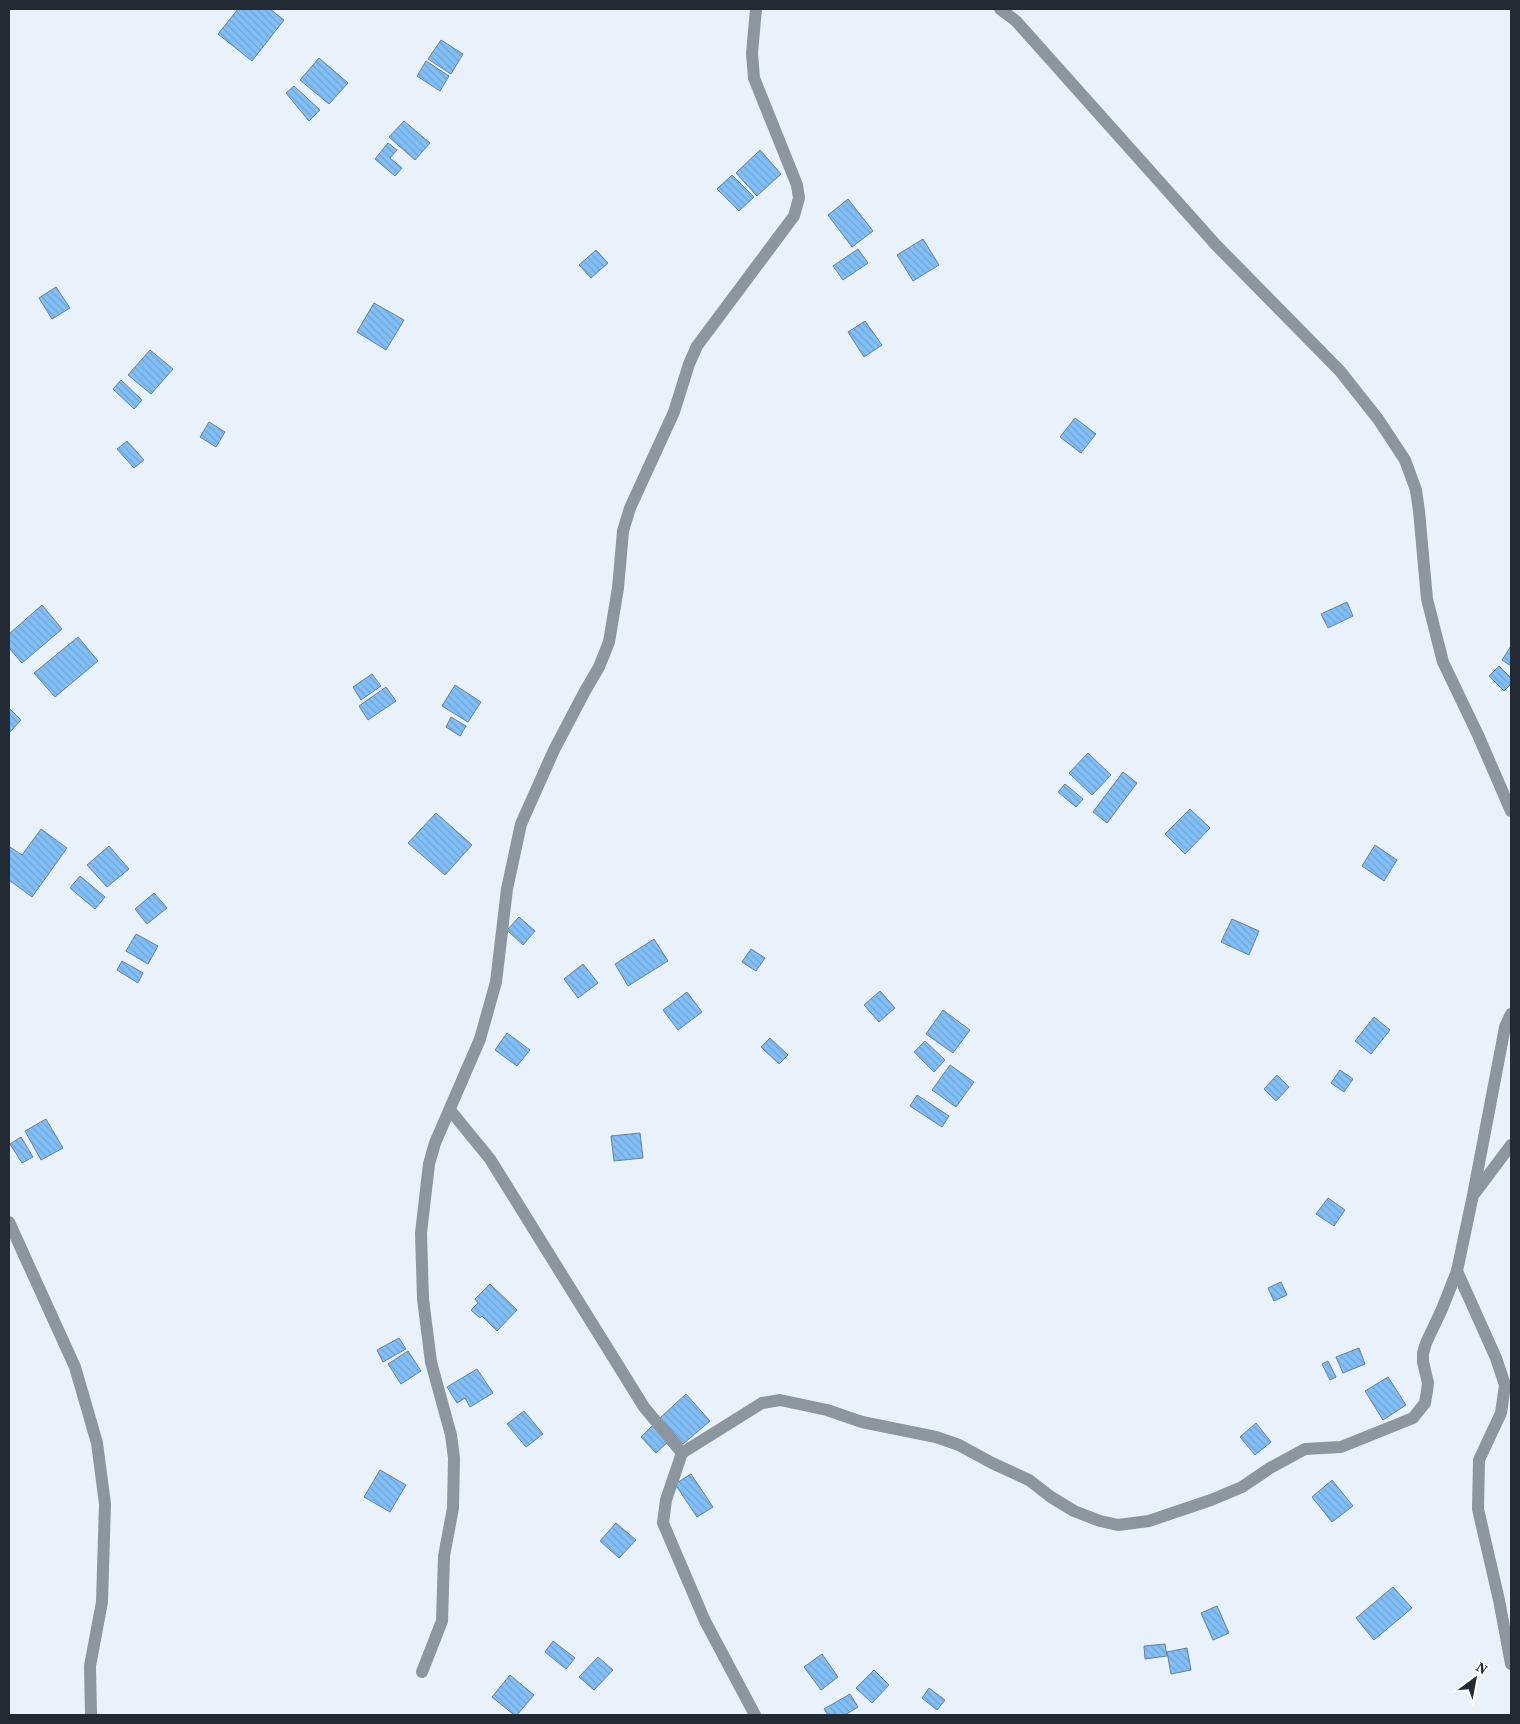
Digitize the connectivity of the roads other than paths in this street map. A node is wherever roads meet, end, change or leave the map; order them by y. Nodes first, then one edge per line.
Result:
1 (756, 9) edge
2 (1000, 9) edge
3 (1511, 811) edge
4 (1511, 1014) edge
5 (450, 1110) junction
6 (1511, 1145) edge
7 (1473, 1196) junction
8 (9, 1222) edge
9 (1457, 1271) junction
10 (682, 1452) junction
11 (1511, 1664) edge
12 (422, 1672) dead end
13 (91, 1715) edge
14 (755, 1715) edge

1 - 5 street
2 - 3 street
4 - 7 street
5 - 10 street
5 - 12 street
6 - 7 street
7 - 9 street
8 - 13 street
9 - 10 street
9 - 11 street
10 - 14 street

